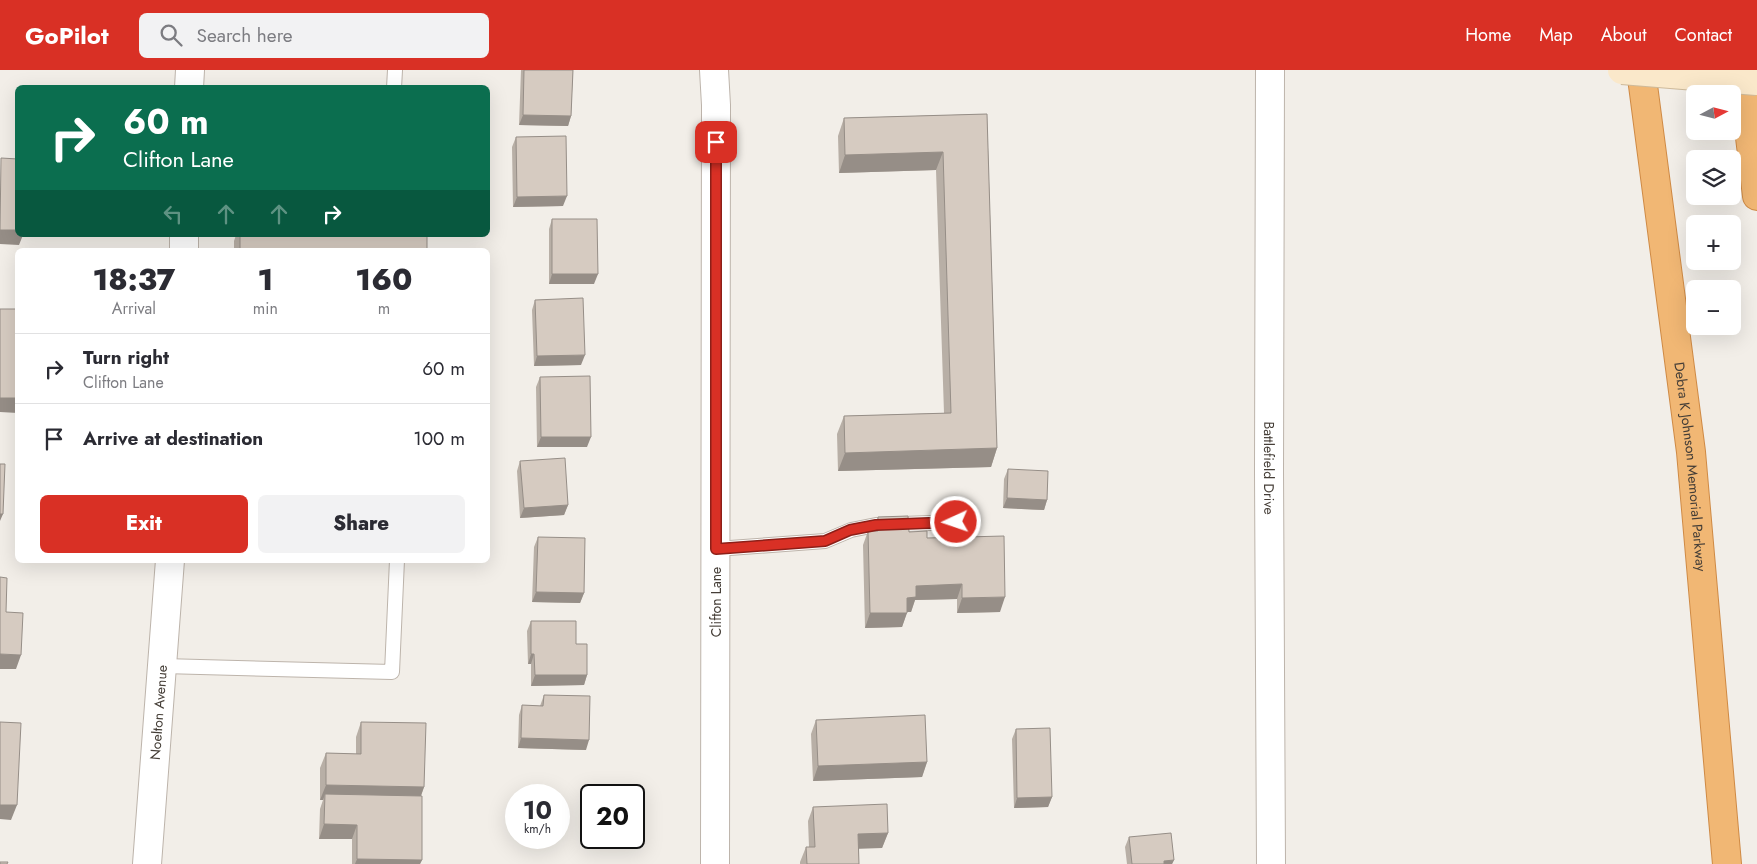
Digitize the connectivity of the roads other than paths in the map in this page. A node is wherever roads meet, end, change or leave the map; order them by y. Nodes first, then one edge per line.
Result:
1 (190, 70) edge
2 (395, 70) edge
3 (714, 70) edge
4 (1270, 70) edge
5 (1622, 70) edge
6 (1641, 70) edge
7 (1742, 70) edge
8 (1757, 81) edge
9 (189, 85) edge
10 (394, 85) edge
11 (1757, 196) edge
12 (956, 522) dead end
13 (716, 549) junction
14 (170, 563) edge
15 (397, 563) edge
16 (163, 666) junction
17 (148, 864) edge
18 (715, 864) edge
19 (1271, 864) edge
20 (1727, 864) edge

1 - 9 street
2 - 10 lane
3 - 13 street, Clifton Lane
4 - 19 street, Battlefield Drive
5 - 8 main road, bridge
6 - 20 highway, Debra K Johnson Memorial Parkway
7 - 11 highway
12 - 13 lane
13 - 18 street, Clifton Lane
14 - 16 street, Noelton Avenue
15 - 16 lane
16 - 17 street, Noelton Avenue

